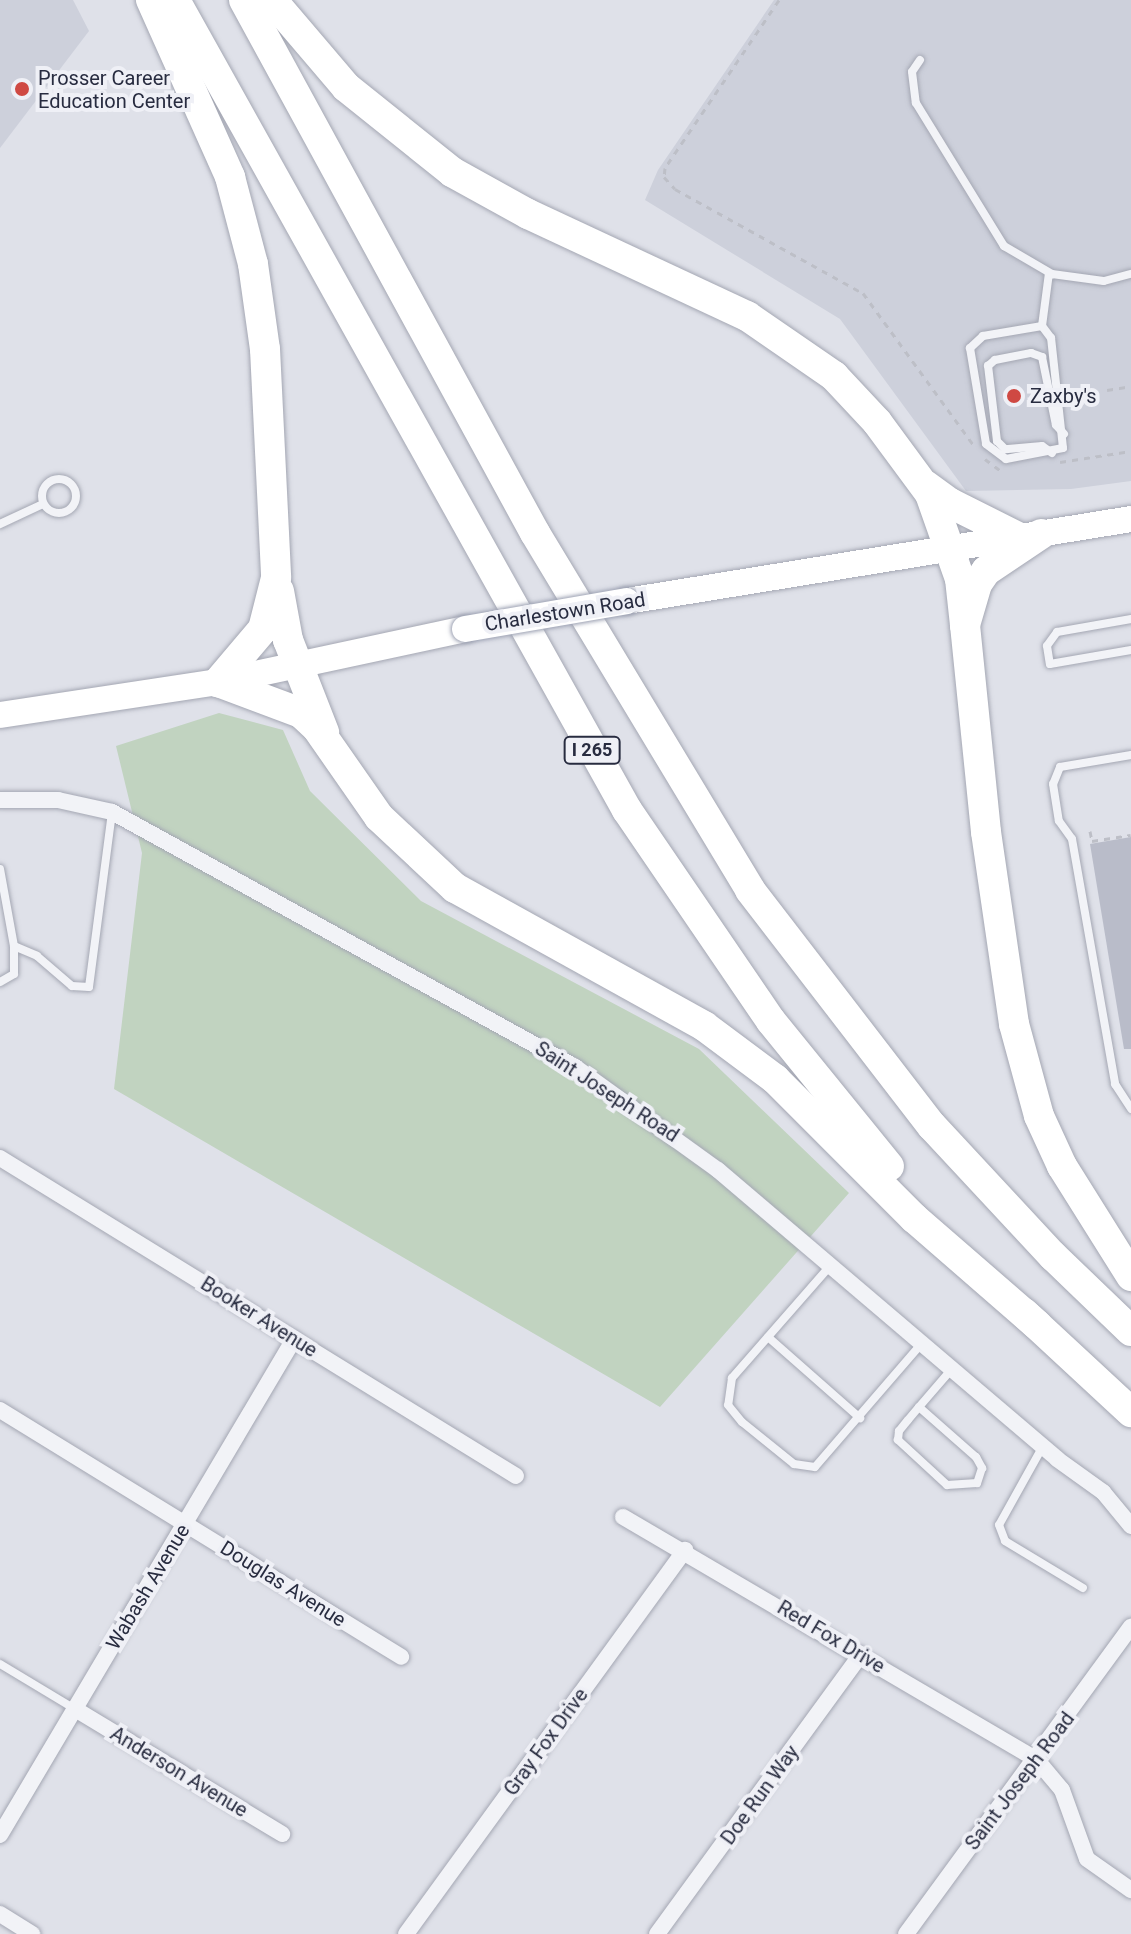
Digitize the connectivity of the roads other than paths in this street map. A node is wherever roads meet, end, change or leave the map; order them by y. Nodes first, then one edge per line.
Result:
1 (151, 0) edge
2 (175, 0) edge
3 (244, 0) edge
4 (272, 0) edge
5 (920, 60) dead end
6 (1049, 273) junction
7 (1131, 274) edge
8 (1042, 326) junction
9 (1064, 435) junction
10 (1052, 453) junction
11 (922, 482) junction
12 (43, 504) junction
13 (1131, 519) edge
14 (0, 524) edge
15 (1031, 536) junction
16 (950, 549) junction
17 (276, 578) junction
18 (1131, 619) edge
19 (965, 625) junction
20 (1131, 650) edge
21 (299, 664) junction
22 (218, 682) junction
23 (0, 715) edge
24 (328, 743) junction
25 (1131, 755) edge
26 (0, 800) edge
27 (112, 812) junction
28 (0, 869) edge
29 (14, 946) junction
30 (0, 982) edge
31 (1131, 1109) edge
32 (0, 1158) edge
33 (830, 1265) junction
34 (1131, 1276) edge
35 (1037, 1325) junction
36 (1131, 1331) edge
37 (768, 1337) junction
38 (294, 1339) junction
39 (922, 1343) junction
40 (952, 1369) junction
41 (919, 1407) junction
42 (0, 1410) edge
43 (1131, 1412) edge
44 (860, 1418) junction
45 (1043, 1446) junction
46 (516, 1476) dead end
47 (623, 1517) dead end
48 (186, 1524) junction
49 (1131, 1526) edge
50 (685, 1550) junction
51 (1083, 1588) dead end
52 (1131, 1627) edge
53 (861, 1654) junction
54 (401, 1657) dead end
55 (0, 1664) edge
56 (75, 1709) junction
57 (1036, 1759) junction
58 (282, 1834) dead end
59 (0, 1835) edge
60 (1131, 1890) edge
61 (0, 1914) edge
62 (32, 1934) edge
63 (406, 1934) edge
64 (657, 1934) edge
65 (906, 1934) edge

1 - 17 highway
2 - 35 highway, I 265
3 - 36 highway, I 265
4 - 11 highway
5 - 6 lane
6 - 7 lane
6 - 8 lane
8 - 9 lane
8 - 10 lane
9 - 10 lane
9 - 10 lane
11 - 15 highway
11 - 16 highway
12 - 12 lane
12 - 14 lane
13 - 15 main road, Charlestown Road
15 - 16 main road, Charlestown Road
15 - 19 highway
16 - 19 highway
16 - 21 main road, Charlestown Road, bridge
17 - 21 highway
17 - 22 highway
18 - 20 lane
19 - 34 highway
21 - 22 main road, Charlestown Road
21 - 24 highway
22 - 23 main road, Charlestown Road
22 - 24 highway
24 - 35 highway
25 - 31 lane
26 - 27 street, Saint Joseph Road
27 - 29 lane
27 - 33 street, Saint Joseph Road
28 - 29 lane
29 - 30 lane
32 - 38 street, Booker Avenue
33 - 37 lane
33 - 39 street, Saint Joseph Road
35 - 43 highway, I 265
37 - 44 lane
37 - 44 lane
38 - 46 street, Booker Avenue
38 - 48 street, Wabash Avenue
39 - 40 street, Saint Joseph Road
39 - 44 lane
40 - 41 lane
40 - 45 street, Saint Joseph Road
41 - 41 lane
42 - 48 street, Douglas Avenue
45 - 49 street, Saint Joseph Road
45 - 51 lane
47 - 50 street, Red Fox Drive
48 - 54 street, Douglas Avenue
48 - 56 street, Wabash Avenue
50 - 53 street, Red Fox Drive
50 - 63 street, Gray Fox Drive
52 - 57 street, Saint Joseph Road
53 - 57 street, Red Fox Drive
53 - 64 street, Doe Run Way
55 - 56 lane
56 - 58 street, Anderson Avenue
56 - 59 street, Wabash Avenue
57 - 60 street, Red Fox Drive
57 - 65 street, Saint Joseph Road
61 - 62 street

